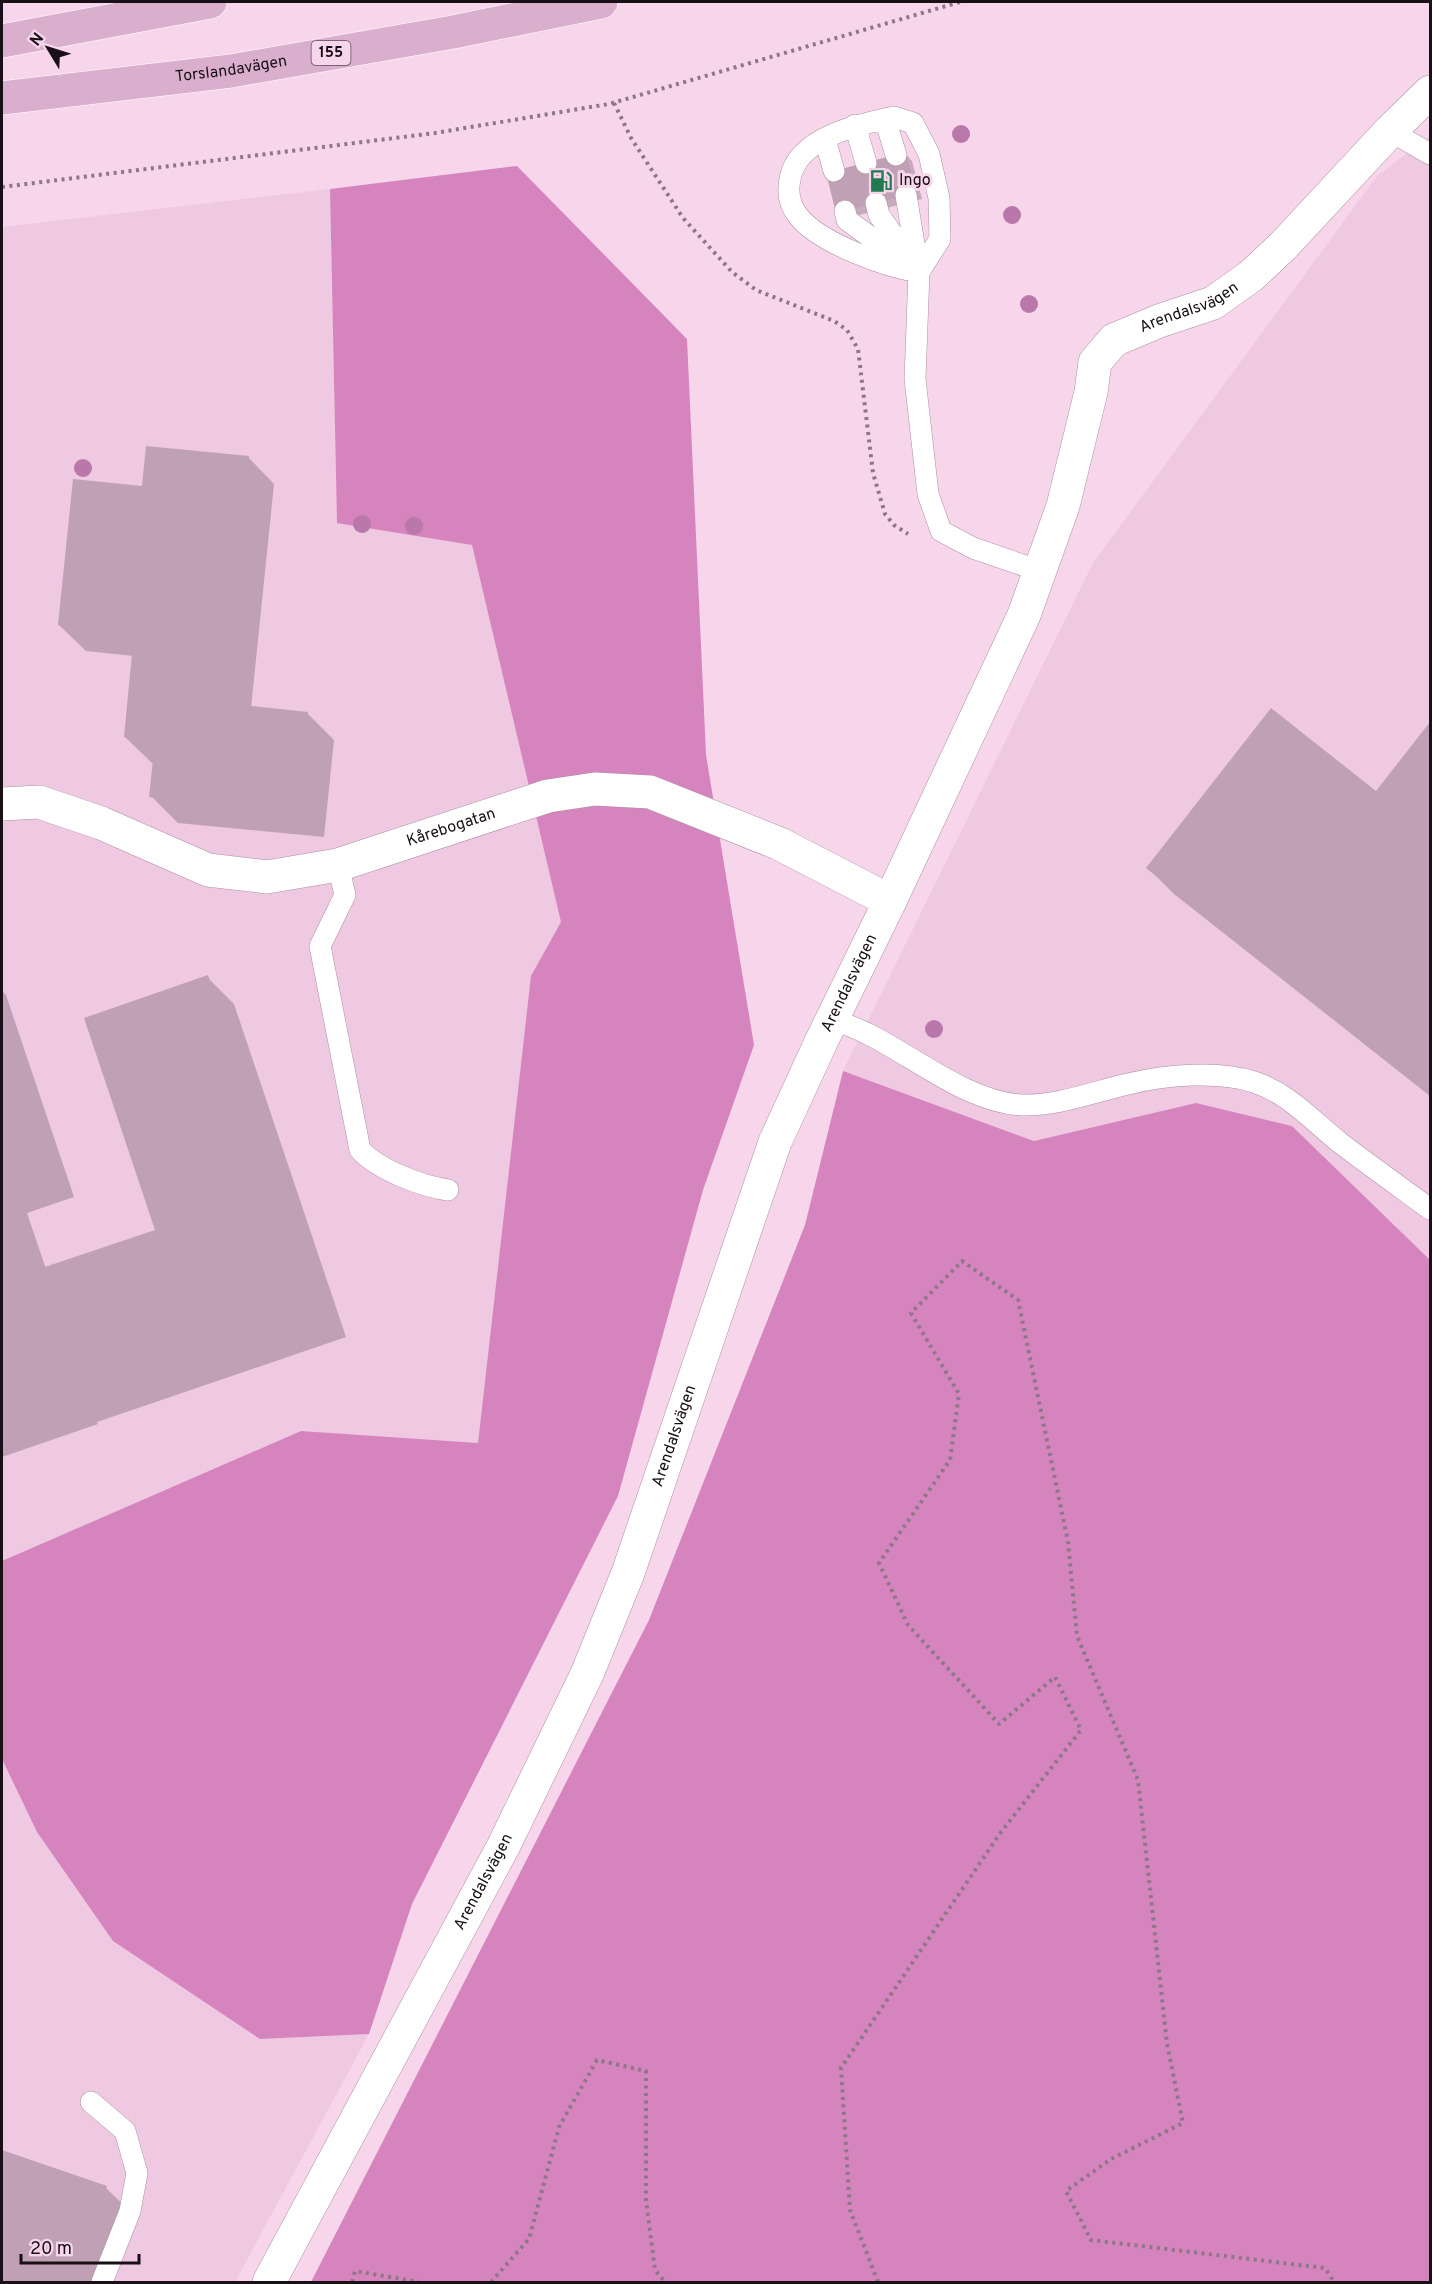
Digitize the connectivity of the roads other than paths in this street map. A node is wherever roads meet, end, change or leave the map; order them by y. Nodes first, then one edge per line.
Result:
1 (210, 2) edge
2 (601, 2) edge
3 (2, 41) edge
4 (1431, 92) edge
5 (2, 98) edge
6 (885, 119) junction
7 (855, 126) junction
8 (1390, 130) junction
9 (825, 139) junction
10 (1431, 154) edge
11 (896, 155) dead end
12 (866, 163) dead end
13 (834, 171) dead end
14 (906, 195) dead end
15 (878, 209) dead end
16 (845, 212) dead end
17 (918, 272) junction
18 (1040, 571) junction
19 (2, 804) edge
20 (338, 865) junction
21 (890, 901) junction
22 (833, 1019) junction
23 (448, 1190) dead end
24 (1431, 1209) edge
25 (91, 2102) dead end
26 (102, 2283) edge
27 (268, 2283) edge

1 - 3 main road
2 - 5 main road, Torslandavägen / 155
4 - 8 street, Arendalsvägen
6 - 7 lane
6 - 11 lane
6 - 17 lane
7 - 9 lane
7 - 12 lane
8 - 10 lane
8 - 18 street, Arendalsvägen
9 - 13 lane
9 - 17 lane
14 - 17 lane
15 - 17 lane
16 - 17 lane
17 - 18 lane
18 - 21 street, Arendalsvägen
19 - 20 street, Kårebogatan
20 - 21 street, Kårebogatan
20 - 23 lane
21 - 22 street, Arendalsvägen
22 - 24 lane
22 - 27 street, Arendalsvägen
25 - 26 lane

